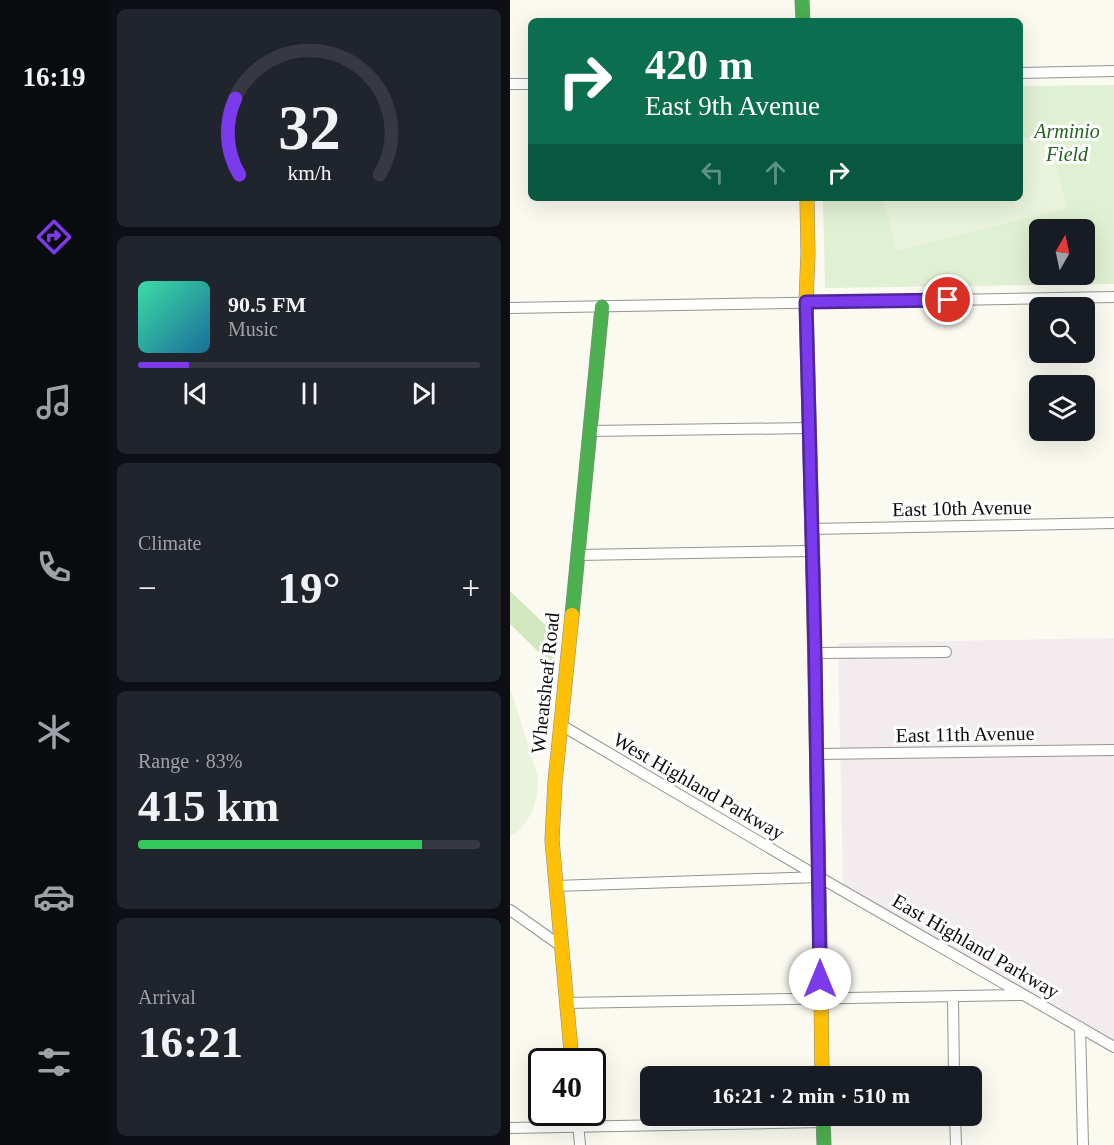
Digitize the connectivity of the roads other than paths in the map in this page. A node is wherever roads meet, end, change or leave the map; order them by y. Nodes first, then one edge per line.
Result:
1 (802, 0) edge
2 (803, 18) edge
3 (1114, 71) edge
4 (1023, 73) edge
5 (510, 84) edge
6 (528, 84) edge
7 (807, 201) edge
8 (1114, 297) edge
9 (806, 302) junction
10 (602, 307) junction
11 (510, 309) edge
12 (808, 428) junction
13 (589, 432) junction
14 (1114, 522) edge
15 (811, 529) junction
16 (811, 551) junction
17 (578, 555) junction
18 (946, 652) dead end
19 (815, 653) junction
20 (561, 725) junction
21 (1114, 750) edge
22 (817, 754) junction
23 (819, 877) junction
24 (555, 886) junction
25 (510, 910) edge
26 (561, 946) junction
27 (1026, 995) junction
28 (953, 997) junction
29 (820, 999) junction
30 (566, 1003) junction
31 (1080, 1027) junction
32 (1114, 1047) edge
33 (571, 1048) edge
34 (822, 1066) edge
35 (954, 1066) edge
36 (640, 1124) edge
37 (606, 1125) edge
38 (578, 1126) joint
39 (823, 1126) edge
40 (955, 1126) edge
41 (510, 1128) edge
42 (580, 1145) edge
43 (824, 1145) edge
44 (956, 1145) edge
45 (1083, 1145) edge

1 - 2 street
3 - 4 street
5 - 6 street
7 - 9 street
8 - 9 street
9 - 10 street
9 - 12 street
10 - 11 street
10 - 13 street, Wheatsheaf Road
12 - 13 street
12 - 15 street
13 - 17 street, Wheatsheaf Road
14 - 15 street, East 10th Avenue
15 - 16 street
16 - 17 street
16 - 19 street
17 - 20 street, Wheatsheaf Road
18 - 19 street
19 - 22 street
20 - 23 street, West Highland Parkway
20 - 24 street, Wheatsheaf Road
21 - 22 street, East 11th Avenue
22 - 23 street
23 - 24 street
23 - 27 street, East Highland Parkway
23 - 29 street
24 - 26 street, Wheatsheaf Road
25 - 26 street
26 - 30 street, Wheatsheaf Road
27 - 28 street
27 - 31 street, East Highland Parkway
28 - 29 street
28 - 35 street
29 - 30 street
29 - 34 street
30 - 33 street, Wheatsheaf Road
31 - 32 street, East Highland Parkway
31 - 45 street
36 - 37 street
38 - 41 street
38 - 42 street
39 - 43 street
40 - 44 street

